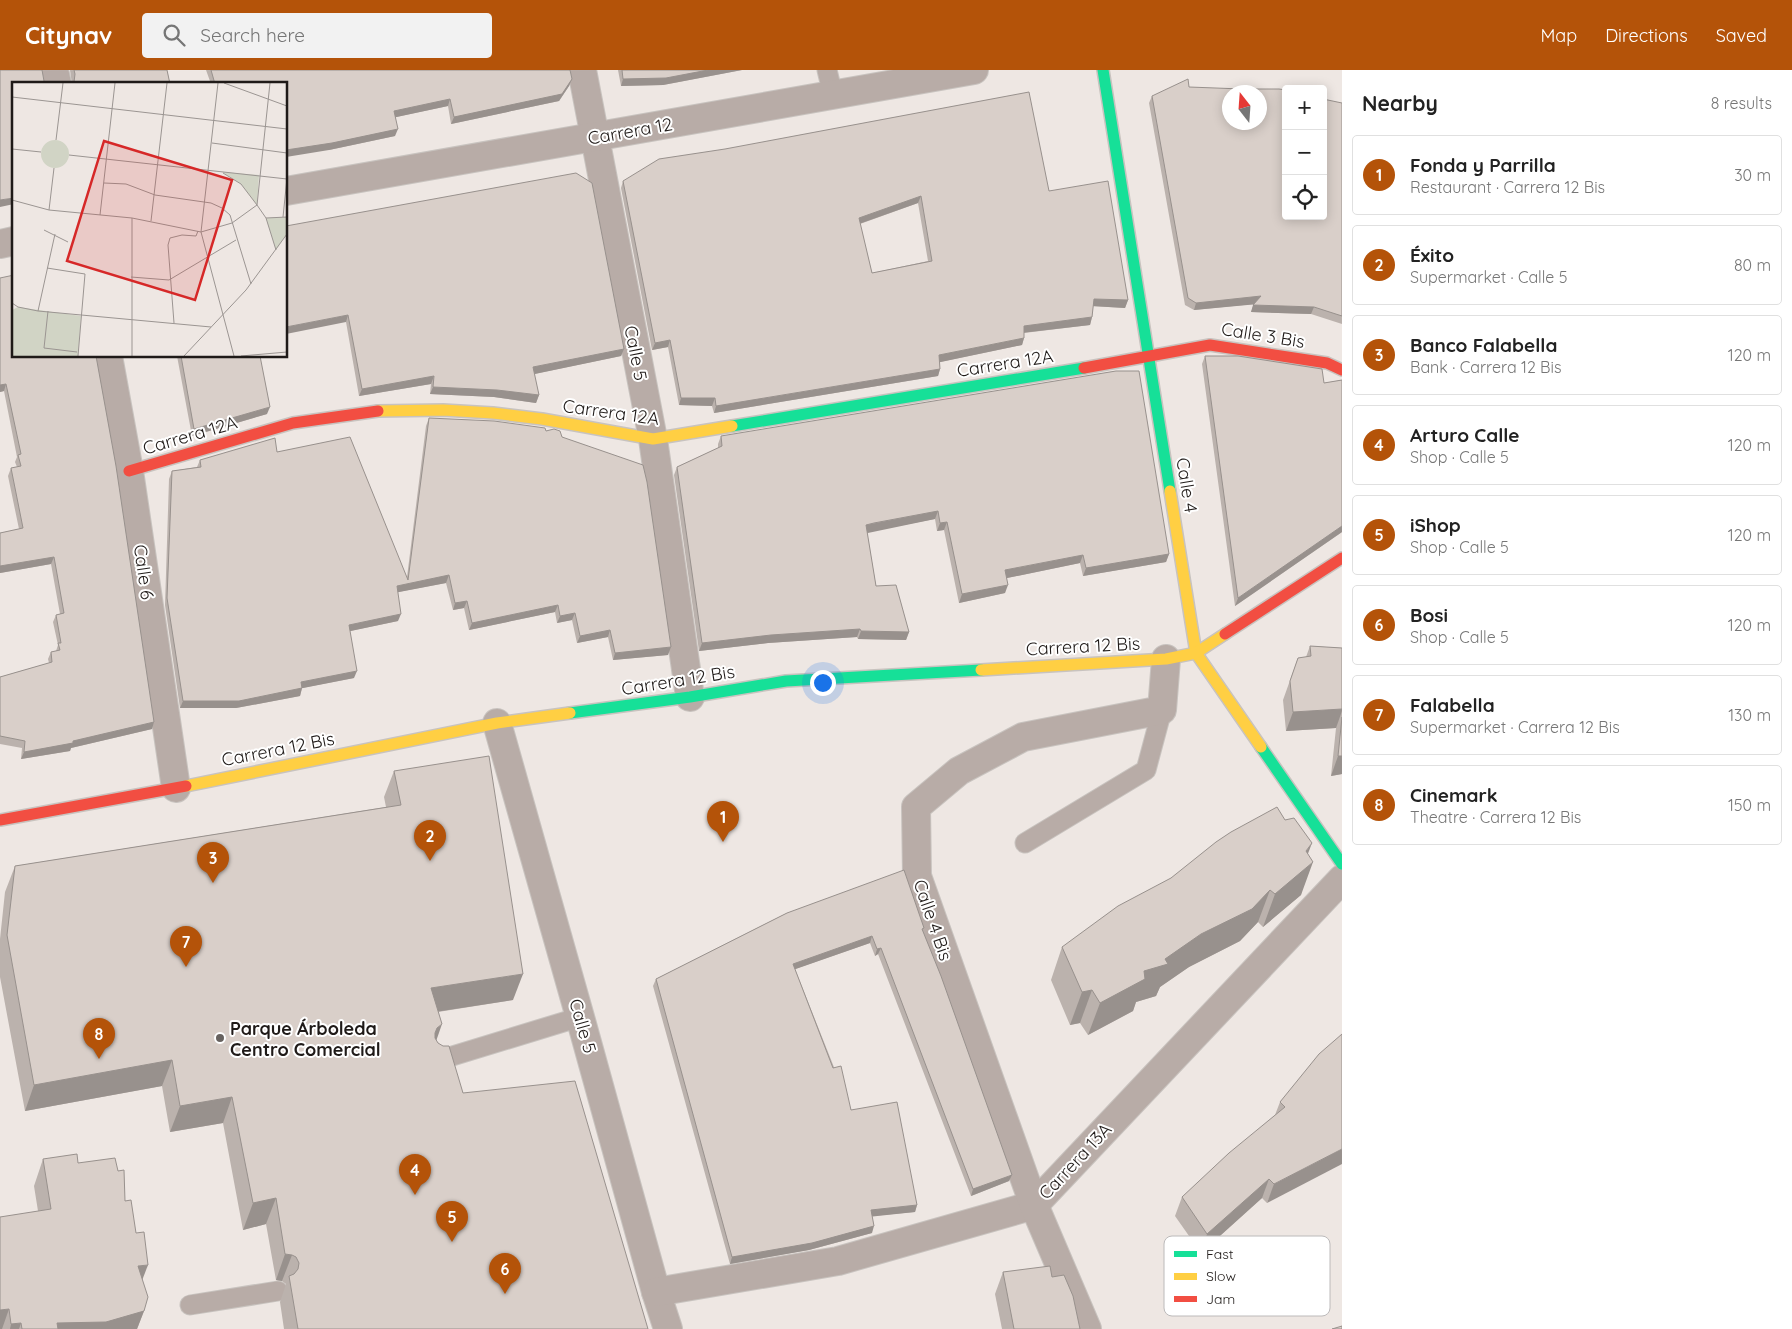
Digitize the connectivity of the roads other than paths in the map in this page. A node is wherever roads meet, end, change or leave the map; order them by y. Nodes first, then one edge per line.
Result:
1 (582, 70) edge
2 (974, 70) edge
3 (1103, 70) edge
4 (830, 83) edge
5 (594, 138) junction
6 (288, 191) edge
7 (1149, 357) junction
8 (108, 358) edge
9 (1342, 370) edge
10 (653, 439) junction
11 (129, 471) junction
12 (1342, 558) edge
13 (1196, 653) junction
14 (1166, 658) junction
15 (690, 697) junction
16 (1162, 710) junction
17 (497, 723) junction
18 (176, 788) junction
19 (0, 820) edge
20 (1025, 843) dead end
21 (1342, 864) edge
22 (1342, 879) edge
23 (580, 1017) junction
24 (436, 1061) edge
25 (1034, 1205) junction
26 (278, 1291) dead end
27 (656, 1292) junction
28 (190, 1305) dead end
29 (668, 1329) edge
30 (1087, 1329) edge

1 - 5 street, Calle 5
2 - 4 street, Carrera 12
3 - 7 street, Calle 4
4 - 5 street, Carrera 12
5 - 6 street, Carrera 12
5 - 10 street, Calle 5
7 - 9 street, Calle 3 Bis
7 - 10 street, Carrera 12A
7 - 13 street, Calle 4
8 - 11 street, Calle 6
10 - 11 street, Carrera 12A
10 - 15 street, Calle 5
11 - 18 street, Calle 6
12 - 13 street, Carrera 12 Bis
13 - 14 street, Carrera 12 Bis
13 - 21 street, Calle 4
14 - 15 street, Carrera 12 Bis
14 - 16 street
15 - 17 street, Carrera 12 Bis
16 - 20 lane
16 - 25 street, Calle 4 Bis
17 - 18 street, Carrera 12 Bis
17 - 23 street, Calle 5
18 - 19 street, Carrera 12 Bis
22 - 25 street, Carrera 13A
23 - 24 lane
23 - 27 street, Calle 5
25 - 27 street, Carrera 13A
25 - 30 street, Calle 4 Bis
26 - 28 lane
27 - 29 street, Calle 5

